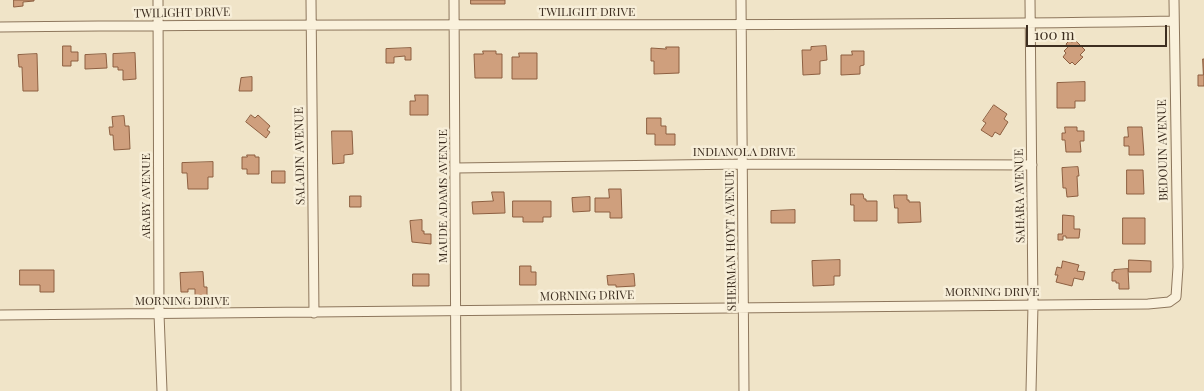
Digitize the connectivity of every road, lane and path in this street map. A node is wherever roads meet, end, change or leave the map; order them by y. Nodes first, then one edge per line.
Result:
1 (158, 0) edge
2 (311, 0) edge
3 (454, 0) edge
4 (741, 0) edge
5 (1030, 0) edge
6 (1174, 0) edge
7 (1174, 21) junction
8 (1030, 23) junction
9 (311, 24) junction
10 (741, 24) junction
11 (158, 25) junction
12 (454, 25) junction
13 (0, 28) edge
14 (743, 164) junction
15 (1032, 165) junction
16 (456, 168) junction
17 (1174, 300) joint
18 (1033, 305) junction
19 (744, 306) junction
20 (456, 311) junction
21 (314, 313) junction
22 (159, 314) junction
23 (0, 315) edge
24 (162, 391) edge
25 (456, 391) edge
26 (744, 391) edge
27 (1031, 391) edge

1 - 11 street, ARABY AVENUE
2 - 9 street, SALADIN AVENUE
3 - 12 street, MAUDE ADAMS AVENUE
4 - 10 street, SHERMAN HOYT AVENUE
5 - 8 street, SAHARA AVENUE
6 - 7 street, BEDOUIN AVENUE
7 - 8 street, TWILIGHT DRIVE
7 - 17 street, BEDOUIN AVENUE
8 - 10 street, TWILIGHT DRIVE
8 - 15 street, SAHARA AVENUE
9 - 11 street, TWILIGHT DRIVE
9 - 12 street, TWILIGHT DRIVE
9 - 21 street, SALADIN AVENUE
10 - 12 street, TWILIGHT DRIVE
10 - 14 street, SHERMAN HOYT AVENUE
11 - 13 street, TWILIGHT DRIVE
11 - 22 street, ARABY AVENUE
12 - 16 street, MAUDE ADAMS AVENUE
14 - 15 street, INDIANOLA DRIVE
14 - 16 street, INDIANOLA DRIVE
14 - 19 street, SHERMAN HOYT AVENUE
15 - 18 street, SAHARA AVENUE
16 - 20 street, MAUDE ADAMS AVENUE
17 - 18 street, MORNING DRIVE
18 - 19 street, MORNING DRIVE
18 - 27 street, SAHARA AVENUE
19 - 20 street, MORNING DRIVE
19 - 26 street, SHERMAN HOYT AVENUE
20 - 21 street, MORNING DRIVE
20 - 25 street, MAUDE ADAMS AVENUE
21 - 22 street, MORNING DRIVE
22 - 23 street, MORNING DRIVE
22 - 24 street, ARABY AVENUE

